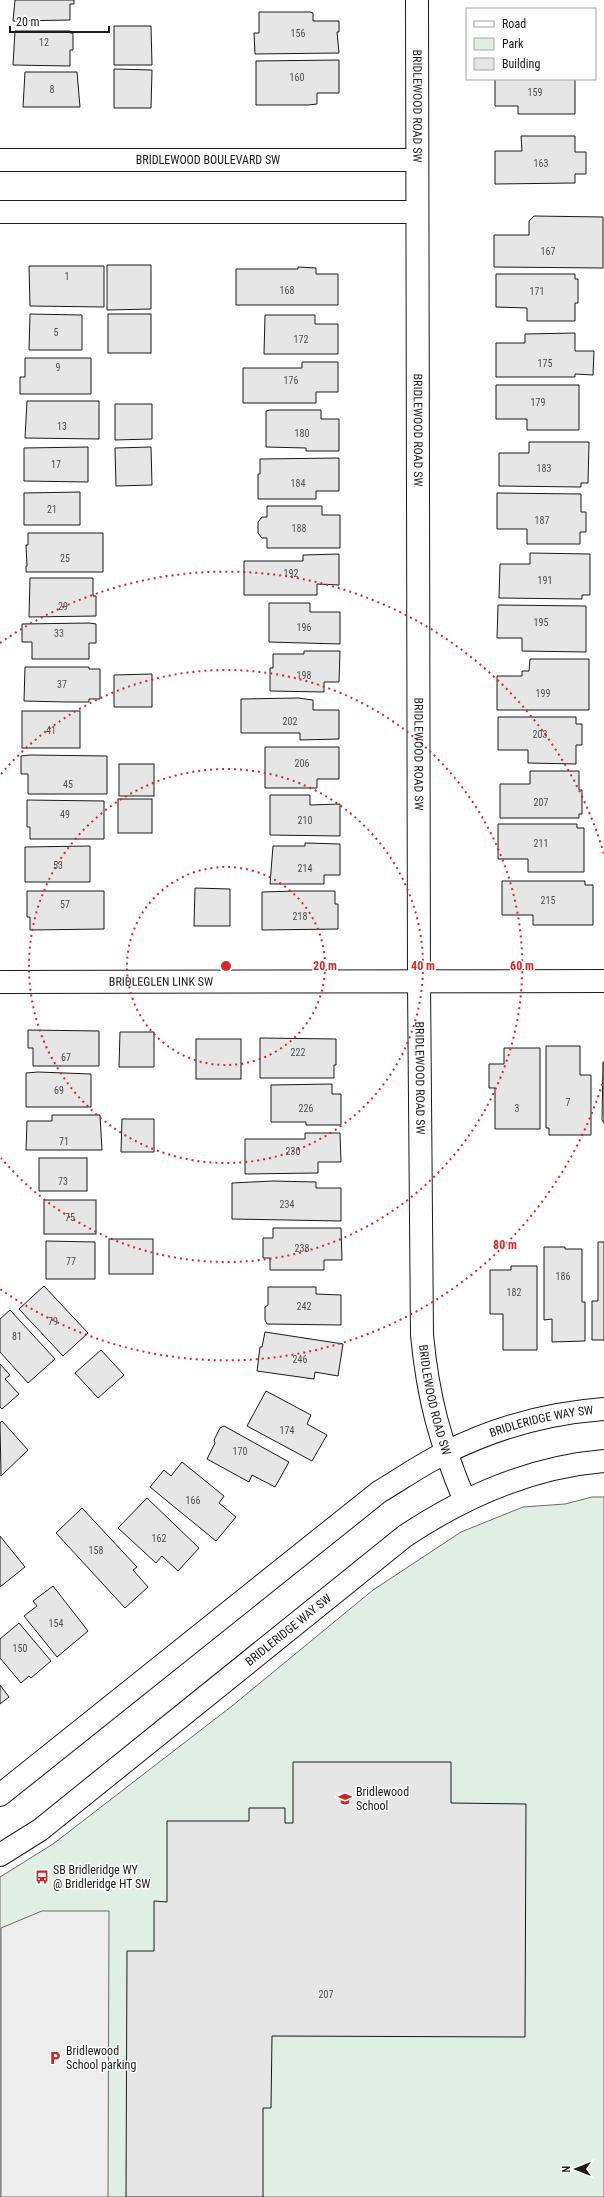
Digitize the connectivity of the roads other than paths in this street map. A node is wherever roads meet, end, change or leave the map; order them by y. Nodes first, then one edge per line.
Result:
1 (417, 0) edge
2 (0, 160) edge
3 (417, 160) junction
4 (0, 212) edge
5 (417, 212) junction
6 (604, 981) edge
7 (0, 982) edge
8 (419, 982) junction
9 (604, 1409) edge
10 (445, 1453) junction
11 (604, 1461) edge
12 (465, 1501) junction
13 (0, 1795) edge
14 (0, 1855) edge

1 - 3 street, BRIDLEWOOD ROAD SW
2 - 3 street, BRIDLEWOOD BOULEVARD SW
3 - 5 street, BRIDLEWOOD ROAD SW
4 - 5 street
5 - 8 street, BRIDLEWOOD ROAD SW
6 - 8 street, BRIDLEGLEN LINK SW
7 - 8 street, BRIDLEGLEN LINK SW
8 - 10 street, BRIDLEWOOD ROAD SW
9 - 10 street, BRIDLERIDGE WAY SW
10 - 12 street, BRIDLEWOOD ROAD SW
10 - 13 street, BRIDLERIDGE WAY SW
11 - 12 street, BRIDLERIDGE WAY SW
12 - 14 street, BRIDLERIDGE WAY SW

